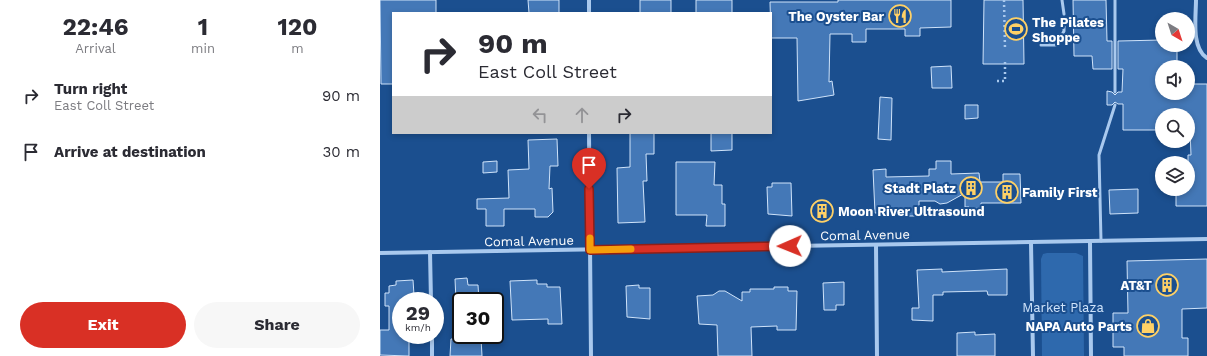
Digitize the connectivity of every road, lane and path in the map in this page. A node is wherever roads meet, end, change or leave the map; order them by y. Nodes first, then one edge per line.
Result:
1 (589, 0) edge
2 (1004, 0) edge
3 (1062, 0) edge
4 (1115, 0) edge
5 (1196, 0) edge
6 (589, 12) edge
7 (1064, 14) dead end
8 (1064, 23) dead end
9 (1041, 45) dead end
10 (1005, 49) dead end
11 (1207, 58) edge
12 (1005, 62) dead end
13 (997, 80) dead end
14 (1115, 92) dead end
15 (1115, 104) dead end
16 (589, 134) edge
17 (1207, 239) edge
18 (1101, 241) junction
19 (1090, 242) junction
20 (1031, 243) junction
21 (876, 245) junction
22 (590, 250) junction
23 (430, 252) junction
24 (380, 253) edge
25 (431, 292) edge
26 (432, 344) edge
27 (432, 356) edge
28 (591, 356) edge
29 (877, 356) edge
30 (1033, 356) edge
31 (1091, 356) edge

1 - 6 street
2 - 10 path
3 - 7 lane
4 - 14 lane
5 - 11 street
8 - 9 lane
12 - 13 path
15 - 18 lane
16 - 22 street
17 - 18 street, Comal Avenue
18 - 19 street, Comal Avenue
19 - 20 street, Comal Avenue
19 - 31 street
20 - 21 street, Comal Avenue
20 - 30 street
21 - 22 street, Comal Avenue
21 - 29 street
22 - 23 street, Comal Avenue
22 - 28 street
23 - 24 street, Comal Avenue
23 - 25 street
26 - 27 street

